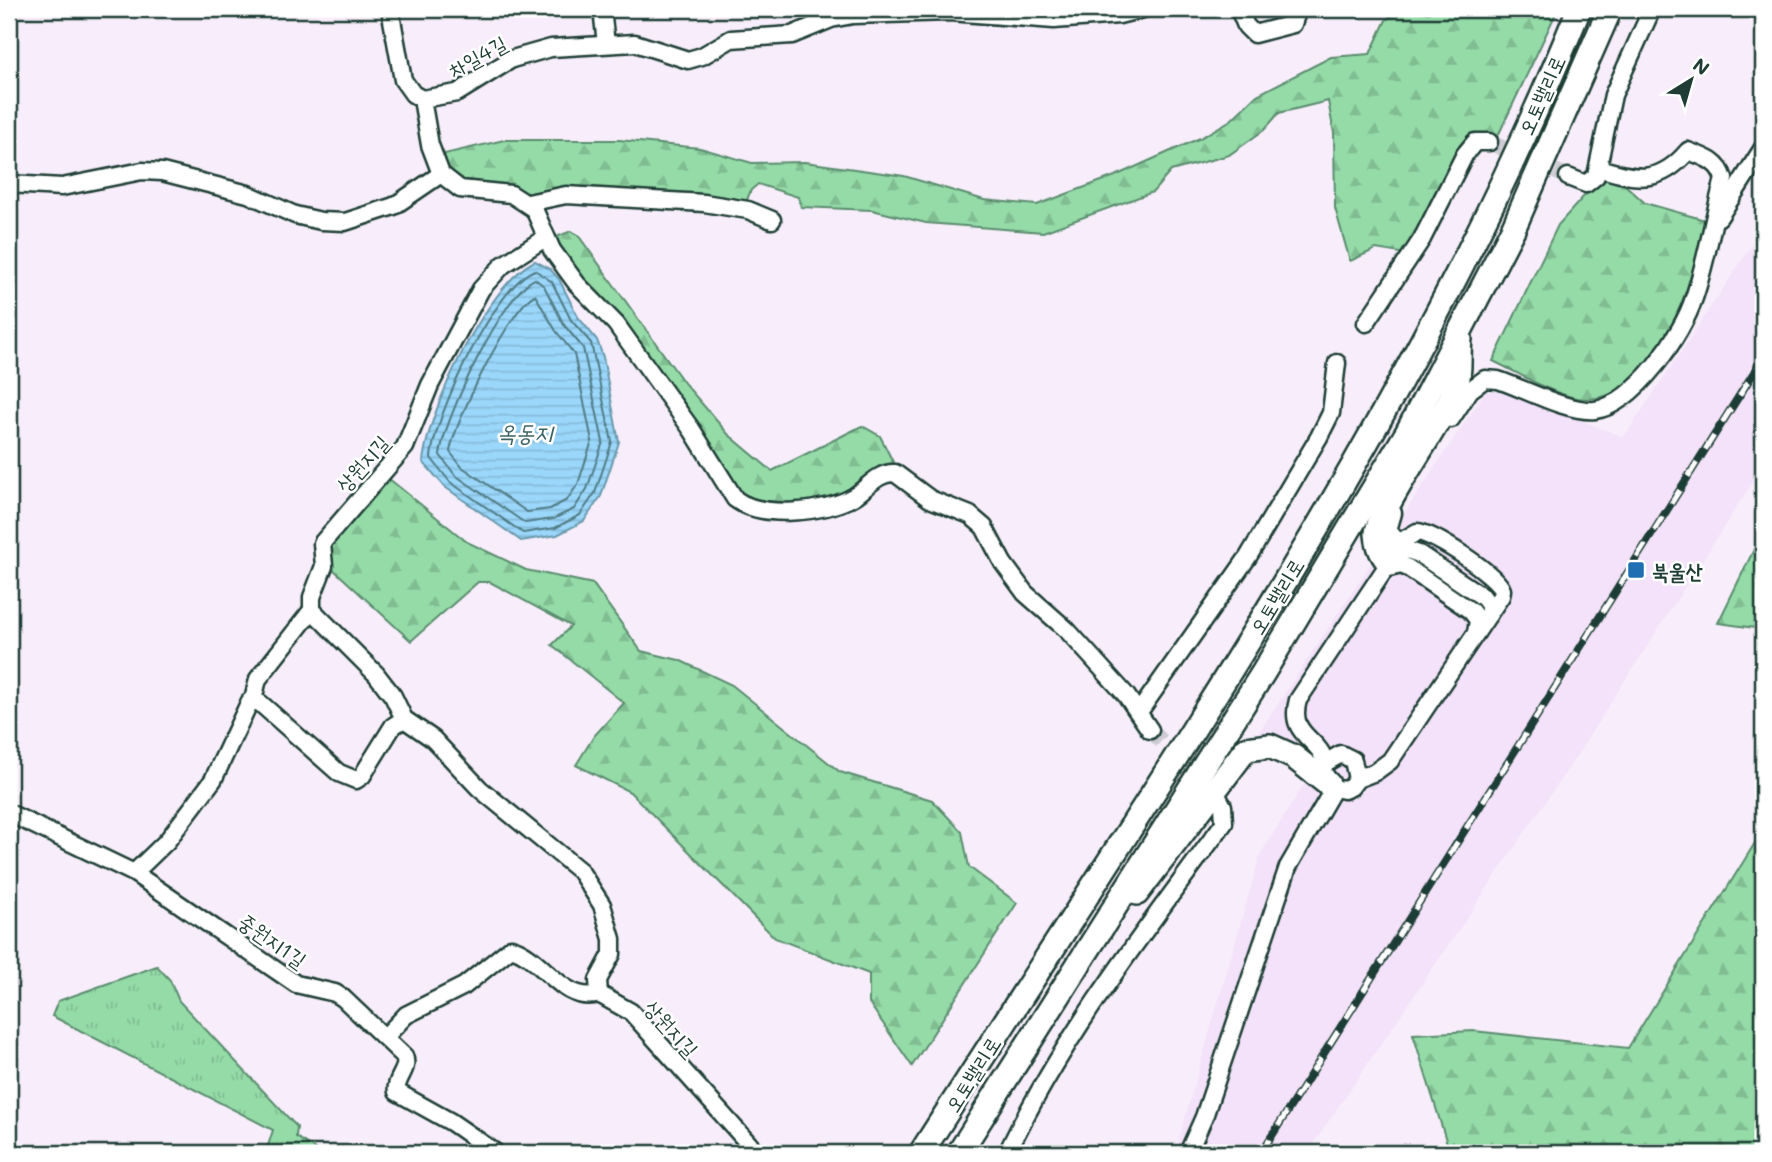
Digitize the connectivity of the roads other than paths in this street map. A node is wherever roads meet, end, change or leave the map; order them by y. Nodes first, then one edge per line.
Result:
1 (390, 9) edge
2 (602, 9) edge
3 (1143, 9) edge
4 (1239, 9) edge
5 (1298, 9) edge
6 (1579, 9) edge
7 (1609, 9) edge
8 (1652, 9) edge
9 (606, 44) junction
10 (422, 99) junction
11 (1489, 142) dead end
12 (1763, 148) edge
13 (1599, 167) junction
14 (441, 174) junction
15 (1567, 177) tunnel mouth
16 (9, 184) edge
17 (528, 203) junction
18 (772, 220) dead end
19 (1711, 229) junction
20 (545, 238) junction
21 (1366, 323) dead end
22 (1462, 327) junction
23 (1337, 363) dead end
24 (1393, 558) junction
25 (312, 610) junction
26 (1489, 614) junction
27 (1476, 633) junction
28 (253, 700) junction
29 (1139, 712) junction
30 (404, 719) junction
31 (1150, 730) tunnel mouth
32 (1329, 778) junction
33 (1357, 779) junction
34 (1217, 795) tunnel mouth
35 (9, 813) edge
36 (134, 873) junction
37 (599, 994) junction
38 (1053, 1004) junction
39 (385, 1038) junction
40 (496, 1153) edge
41 (757, 1153) edge
42 (921, 1153) edge
43 (959, 1153) edge
44 (1007, 1153) edge
45 (1188, 1153) edge

1 - 10 street
2 - 9 street
3 - 9 street, 차일4길
4 - 5 street
6 - 42 highway, 오토밸리로
7 - 22 highway, 오토밸리로
8 - 13 street
9 - 10 street, 차일4길
10 - 14 street
11 - 21 street
12 - 19 street
13 - 15 street
13 - 19 street
14 - 16 street
14 - 17 street
17 - 18 street
17 - 20 street
19 - 24 street
20 - 25 street, 상원지길
20 - 29 street
22 - 24 highway
22 - 38 highway, 오토밸리로
23 - 29 street
24 - 26 street
24 - 26 street
24 - 27 street
24 - 32 street
25 - 28 street
25 - 30 street
26 - 27 street
27 - 33 street
28 - 30 street
28 - 36 street
29 - 31 street
30 - 37 street
32 - 33 street
32 - 33 street
32 - 38 highway
32 - 45 street
34 - 44 street
35 - 36 street, 중원지1길
36 - 39 street, 중원지1길
37 - 39 street, 상원지길
37 - 41 street, 상원지길
38 - 43 highway, 오토밸리로
39 - 40 street, 중원지1길

